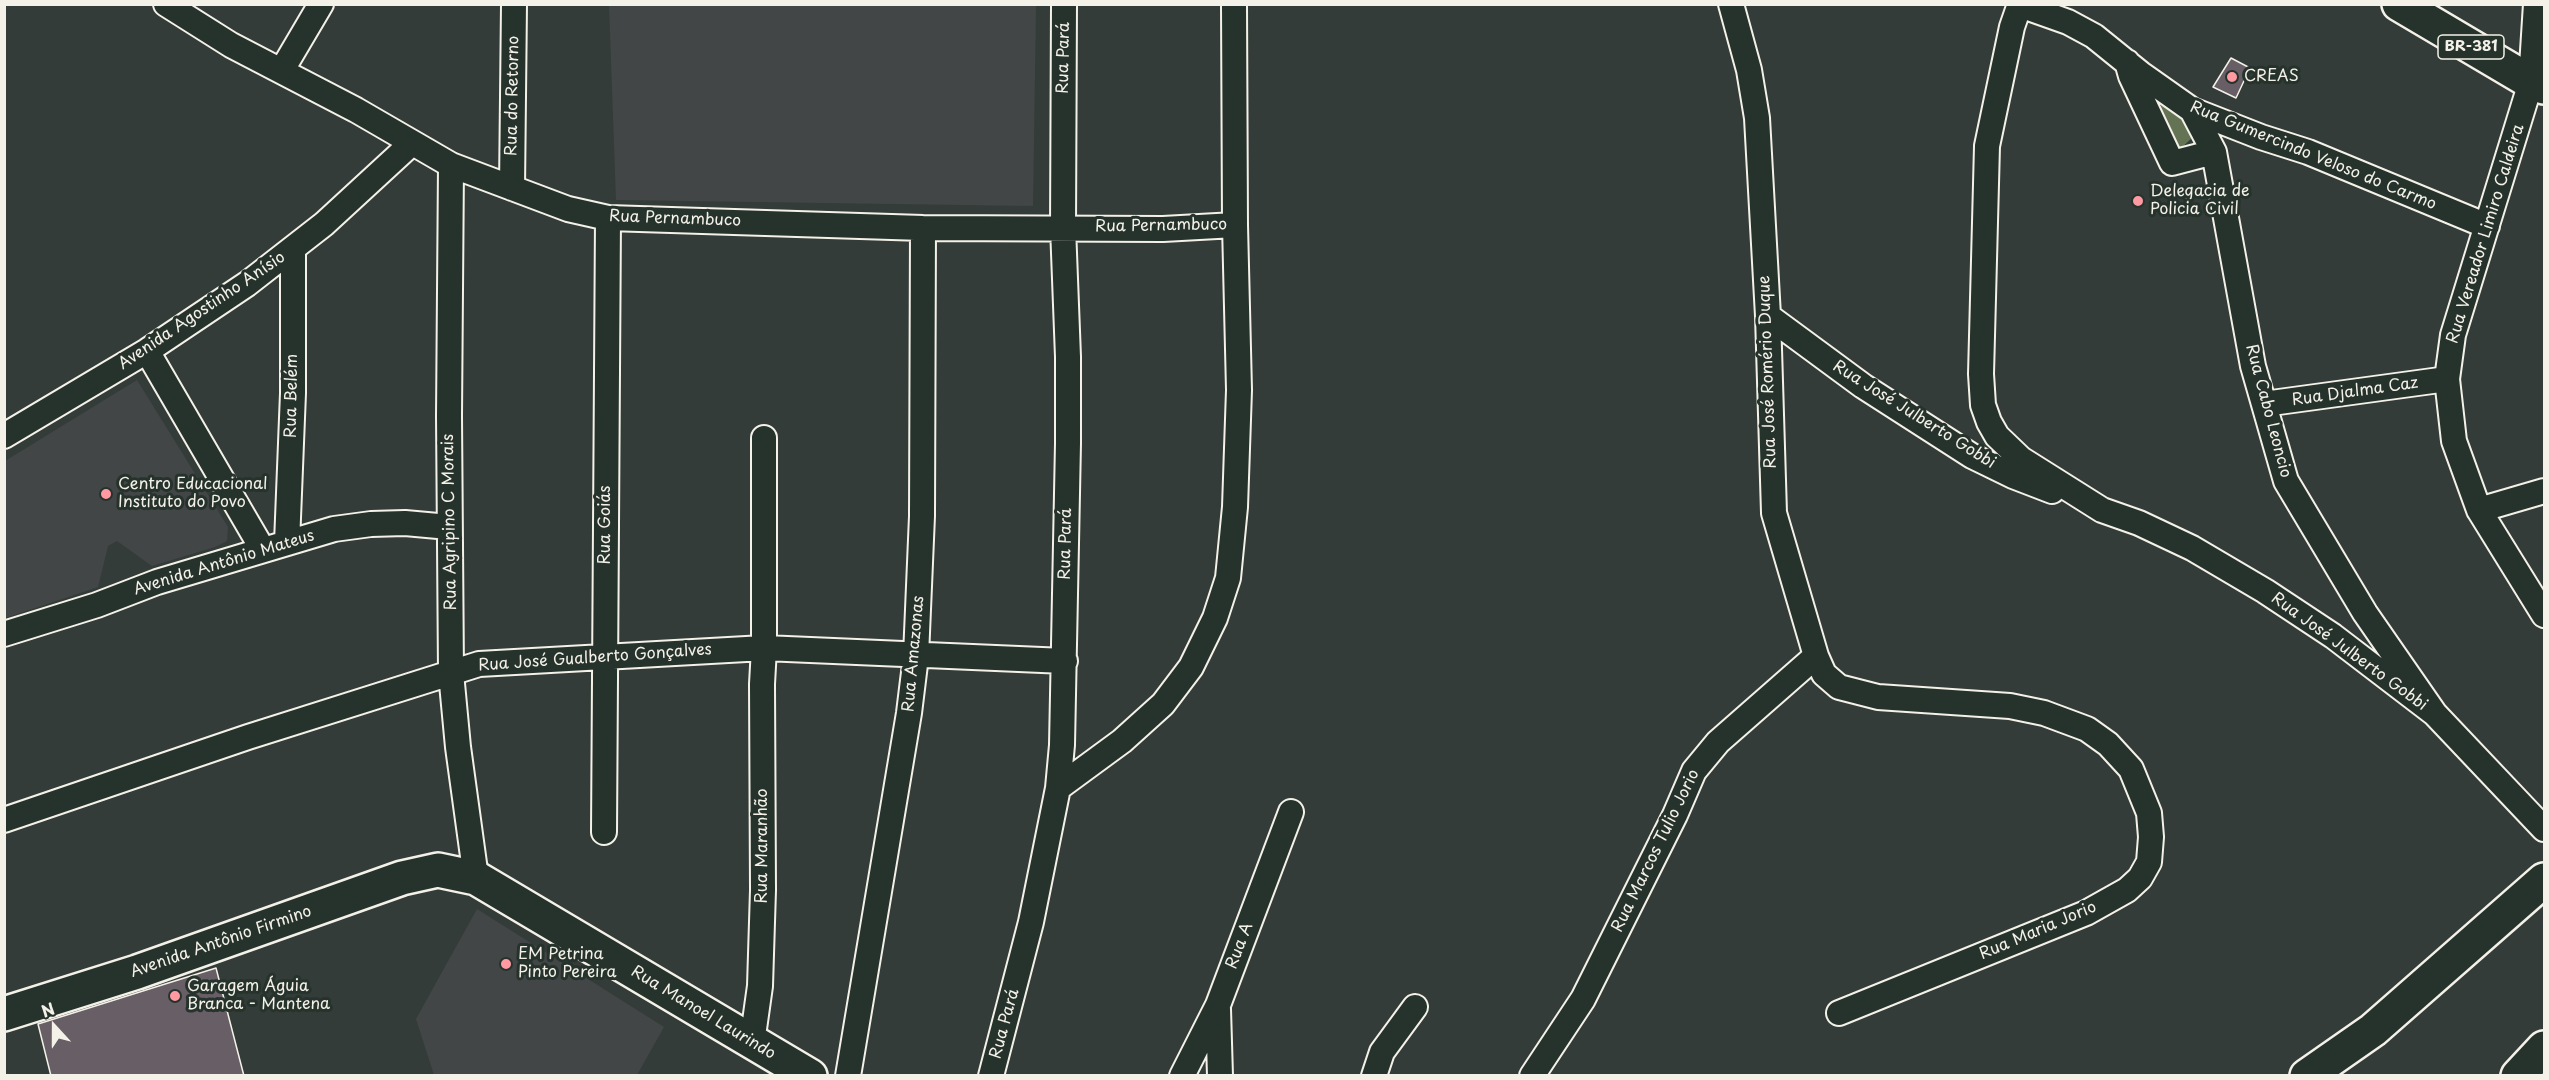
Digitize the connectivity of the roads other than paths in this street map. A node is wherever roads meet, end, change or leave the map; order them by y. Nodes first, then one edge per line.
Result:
1 (166, 4) edge
2 (321, 4) edge
3 (514, 4) edge
4 (1064, 4) edge
5 (1234, 4) edge
6 (1731, 4) edge
7 (2399, 4) edge
8 (2536, 4) edge
9 (2020, 5) edge
10 (2127, 60) junction
11 (282, 70) junction
12 (2538, 85) edge
13 (2192, 110) junction
14 (412, 143) junction
15 (2214, 152) junction
16 (451, 165) junction
17 (512, 188) junction
18 (608, 218) junction
19 (1235, 225) junction
20 (2487, 226) junction
21 (1063, 227) junction
22 (923, 228) junction
23 (293, 250) junction
24 (1768, 316) junction
25 (147, 351) junction
26 (2447, 379) junction
27 (2264, 404) junction
28 (4, 436) edge
29 (764, 438) dead end
30 (2544, 491) edge
31 (2102, 510) junction
32 (2479, 510) junction
33 (449, 527) junction
34 (287, 543) junction
35 (263, 550) junction
36 (2544, 615) edge
37 (4, 634) edge
38 (764, 648) junction
39 (915, 656) junction
40 (1816, 656) junction
41 (604, 657) junction
42 (1065, 661) junction
43 (451, 673) junction
44 (1878, 697) joint
45 (2435, 714) junction
46 (1058, 788) junction
47 (1291, 812) dead end
48 (4, 820) edge
49 (2544, 830) edge
50 (604, 832) dead end
51 (438, 870) joint
52 (476, 878) junction
53 (2544, 880) edge
54 (1218, 1005) junction
55 (1415, 1007) dead end
56 (1839, 1013) dead end
57 (4, 1014) edge
58 (752, 1043) junction
59 (2544, 1048) edge
60 (810, 1076) edge
61 (849, 1076) edge
62 (991, 1076) edge
63 (1182, 1076) edge
64 (1220, 1076) edge
65 (1374, 1076) edge
66 (1532, 1076) edge
67 (2307, 1076) edge
68 (2518, 1076) edge

1 - 11 street, Rua Pernambuco
2 - 11 street
3 - 17 street, Rua do Retorno
4 - 21 street, Rua Pará
5 - 19 street
6 - 24 street, Rua José Romério Duque
7 - 12 street, BR-381
8 - 12 street, Rua Vereador Limiro Caldeira
9 - 10 street, Rua Gumercindo Veloso do Carmo
9 - 31 street, Rua José Julberto Gobbi
10 - 13 street, Rua Gumercindo Veloso do Carmo
10 - 15 street
11 - 14 street, Rua Pernambuco
12 - 20 street, Rua Vereador Limiro Caldeira
13 - 15 street, Rua Cabo Leoncio
13 - 20 street, Rua Gumercindo Veloso do Carmo
14 - 16 street, Rua Pernambuco
14 - 23 street, Avenida Agostinho Anísio
15 - 27 street, Rua Cabo Leoncio
16 - 17 street, Rua Pernambuco
16 - 33 street, Rua Agripino C Morais
17 - 18 street, Rua Pernambuco
18 - 22 street, Rua Pernambuco
18 - 41 street, Rua Goiás
19 - 21 street, Rua Pernambuco
19 - 46 street
20 - 26 street, Rua Vereador Limiro Caldeira
21 - 22 street, Rua Pernambuco
21 - 42 street, Rua Pará
22 - 39 street, Rua Amazonas
23 - 25 street, Avenida Agostinho Anísio
23 - 34 street, Rua Belém
24 - 31 street, Rua José Julberto Gobbi
24 - 40 street, Rua José Romério Duque
25 - 28 street, Avenida Agostinho Anísio
25 - 35 street
26 - 27 street, Rua Djalma Caz
26 - 32 street, Rua Vereador Limiro Caldeira
27 - 45 street, Rua Cabo Leoncio
29 - 38 street, Rua Maranhão
30 - 32 street
31 - 45 street, Rua José Julberto Gobbi
32 - 36 street, Rua Vereador Limiro Caldeira
33 - 34 street, Avenida Antônio Mateus
33 - 43 street, Rua Agripino C Morais
34 - 35 street, Avenida Antônio Mateus
35 - 37 street, Avenida Antônio Mateus
38 - 39 street, Rua José Gualberto Gonçalves
38 - 41 street, Rua José Gualberto Gonçalves
38 - 58 street, Rua Maranhão
39 - 42 street, Rua José Gualberto Gonçalves
39 - 61 street, Rua Amazonas
40 - 44 street, Rua José Romério Duque
40 - 66 street, Rua Marcos Tulio Jorio
41 - 43 street, Rua José Gualberto Gonçalves
41 - 50 street, Rua Goiás
42 - 46 street, Rua Pará
43 - 48 street, Rua José Gualberto Gonçalves
43 - 52 street, Rua Agripino C Morais
44 - 56 street, Rua Maria Jorio
45 - 49 street
46 - 62 street, Rua Pará
47 - 54 street, Rua A
51 - 52 street, Rua Manoel Laurindo
51 - 57 street, Avenida Antônio Firmino
52 - 58 street, Rua Manoel Laurindo
53 - 67 street
54 - 63 street, Rua A
54 - 64 street
55 - 65 street
58 - 60 street, Rua Manoel Laurindo
59 - 68 street

